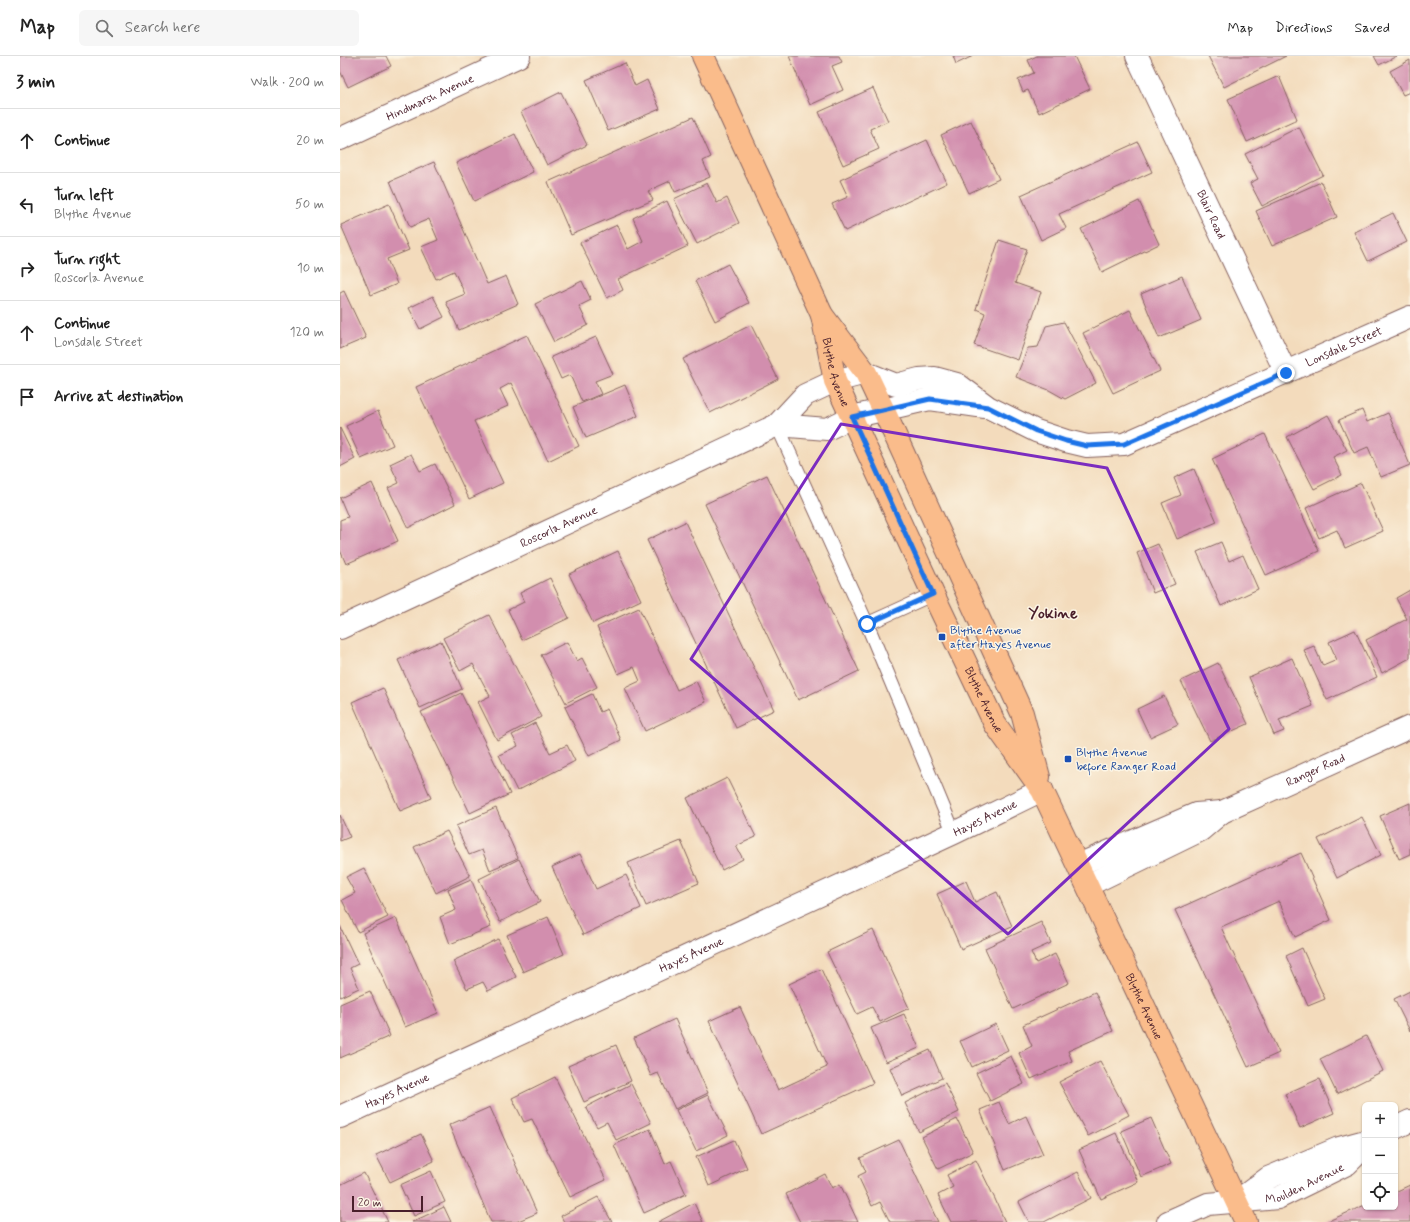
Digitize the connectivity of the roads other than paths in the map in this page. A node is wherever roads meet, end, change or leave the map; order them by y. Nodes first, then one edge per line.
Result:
1 (519, 56) edge
2 (703, 56) edge
3 (1136, 56) edge
4 (340, 139) edge
5 (822, 315) junction
6 (1410, 317) edge
7 (866, 373) junction
8 (1286, 373) junction
9 (835, 381) junction
10 (988, 407) junction
11 (884, 411) junction
12 (852, 417) junction
13 (777, 425) junction
14 (933, 594) junction
15 (867, 624) junction
16 (340, 628) edge
17 (1410, 727) edge
18 (1042, 790) junction
19 (1222, 812) junction
20 (954, 833) junction
21 (1078, 865) junction
22 (1088, 885) junction
23 (340, 1117) edge
24 (1410, 1121) edge
25 (1398, 1127) edge
26 (1362, 1142) edge
27 (1362, 1149) edge
28 (1236, 1202) junction
29 (1168, 1222) edge
30 (1246, 1222) edge

1 - 4 street, Hindmarsh Avenue
2 - 5 main road, Blythe Avenue
3 - 8 street, Blair Road
5 - 7 main road, Blythe Avenue
5 - 9 main road, Blythe Avenue
6 - 8 street, Lonsdale Street
7 - 9 street, Roscorla Avenue
7 - 10 street, Lonsdale Street
7 - 11 main road, Blythe Avenue
8 - 10 street, Lonsdale Street
9 - 12 main road, Blythe Avenue
9 - 13 street, Roscorla Avenue
10 - 11 street, Lonsdale Street
11 - 12 street, Roscorla Avenue
11 - 18 main road, Blythe Avenue
12 - 13 street, Roscorla Avenue
12 - 14 main road, Blythe Avenue
13 - 15 lane
13 - 16 street, Roscorla Avenue
14 - 15 lane
14 - 18 main road, Blythe Avenue
15 - 20 lane
17 - 19 street, Ranger Road
18 - 20 street, Hayes Avenue
18 - 21 main road, Blythe Avenue
19 - 21 street, Ranger Road
19 - 22 street, Ranger Road
20 - 23 street, Hayes Avenue
21 - 22 main road, Blythe Avenue
22 - 28 main road, Blythe Avenue
24 - 25 street
26 - 28 street, Moulden Avenue
27 - 28 street, Moulden Avenue
28 - 29 street, Moulden Avenue
28 - 30 main road, Blythe Avenue

